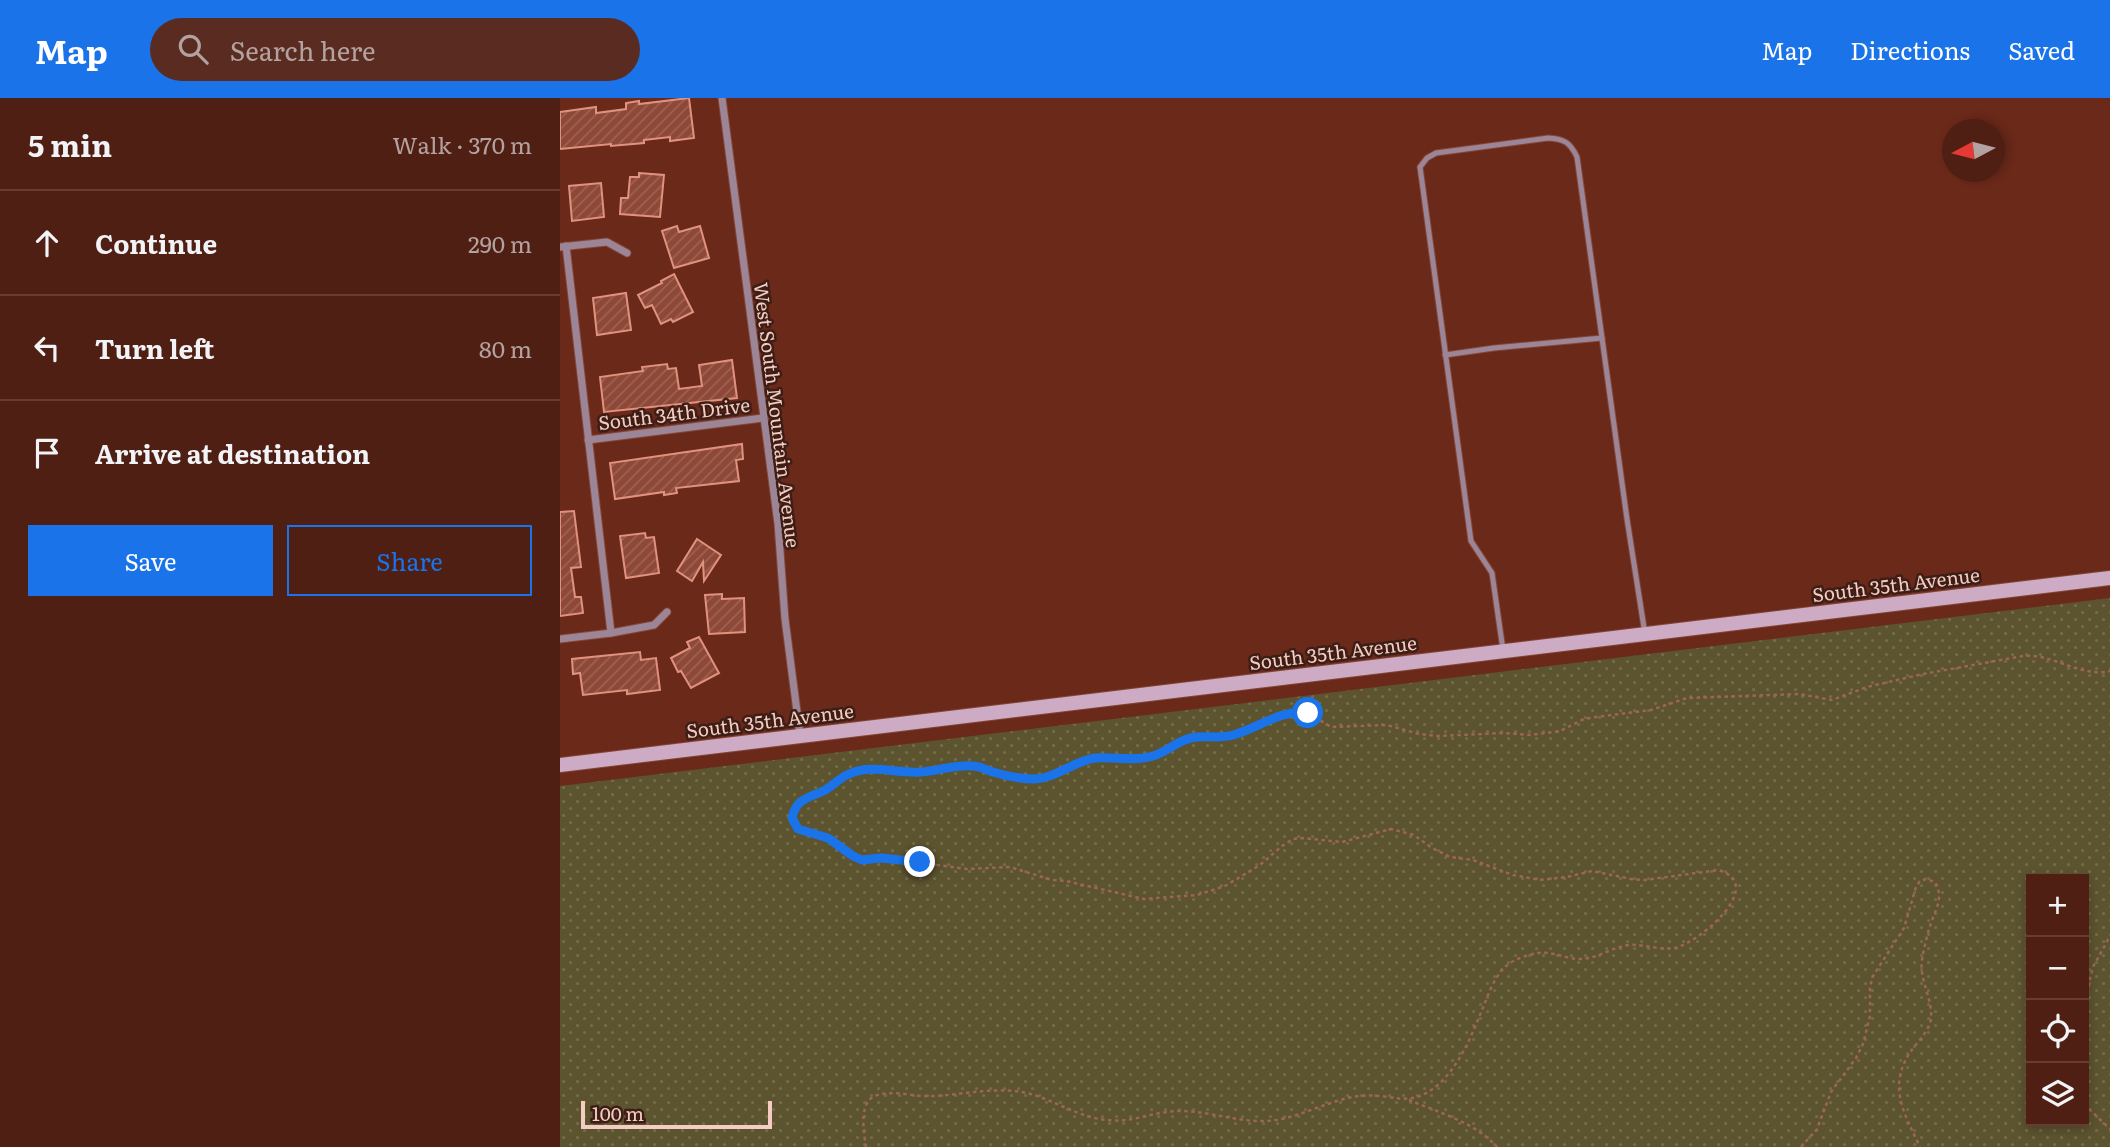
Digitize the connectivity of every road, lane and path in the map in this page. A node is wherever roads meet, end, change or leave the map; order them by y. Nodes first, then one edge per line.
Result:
1 (722, 98) edge
2 (563, 247) edge
3 (627, 253) dead end
4 (1602, 338) junction
5 (1445, 355) junction
6 (763, 418) junction
7 (588, 440) junction
8 (2110, 578) edge
9 (667, 612) dead end
10 (611, 633) junction
11 (1645, 634) junction
12 (560, 639) edge
13 (1503, 651) junction
14 (2110, 671) edge
15 (800, 735) junction
16 (560, 765) edge
17 (2110, 936) edge
18 (2087, 1000) edge
19 (1409, 1100) junction
20 (2089, 1109) edge
21 (2110, 1129) edge
22 (866, 1147) edge
23 (1497, 1147) edge
24 (1801, 1147) edge
25 (1920, 1147) edge

1 - 6 street, West South Mountain Avenue
2 - 3 street
2 - 7 street
4 - 5 lane
4 - 5 lane
4 - 11 lane
5 - 13 lane
6 - 7 street, South 34th Drive
6 - 15 street, West South Mountain Avenue
7 - 10 street
8 - 11 main road, South 35th Avenue
9 - 10 street
10 - 12 street
11 - 13 main road, South 35th Avenue
13 - 15 main road, South 35th Avenue
14 - 19 path
15 - 16 main road, South 35th Avenue
17 - 18 path
19 - 22 path
19 - 23 path
20 - 21 path
24 - 25 path

